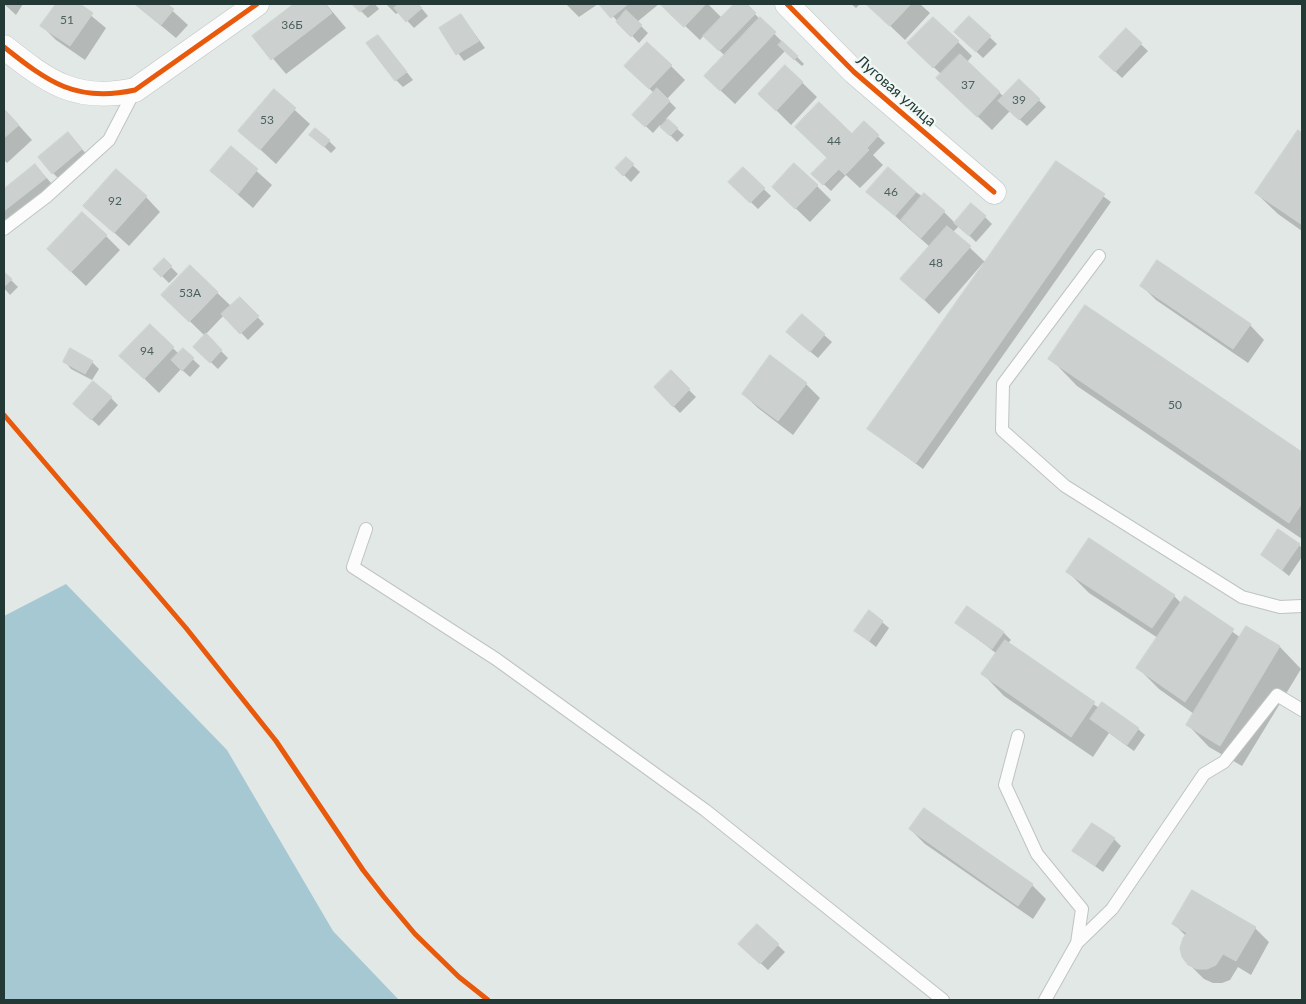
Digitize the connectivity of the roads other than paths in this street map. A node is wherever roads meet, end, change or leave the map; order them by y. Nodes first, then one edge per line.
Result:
1 (257, 4) edge
2 (788, 4) edge
3 (4, 47) edge
4 (135, 90) junction
5 (994, 192) dead end
6 (4, 229) edge
7 (1099, 256) dead end
8 (366, 529) dead end
9 (1302, 606) edge
10 (1302, 710) edge
11 (1018, 736) dead end
12 (1077, 944) junction
13 (943, 1000) edge
14 (1045, 1000) edge

1 - 4 street
2 - 5 street, Луговая улица
3 - 4 street
4 - 6 lane
7 - 9 lane
8 - 13 lane
10 - 12 lane
11 - 12 lane
12 - 14 lane

